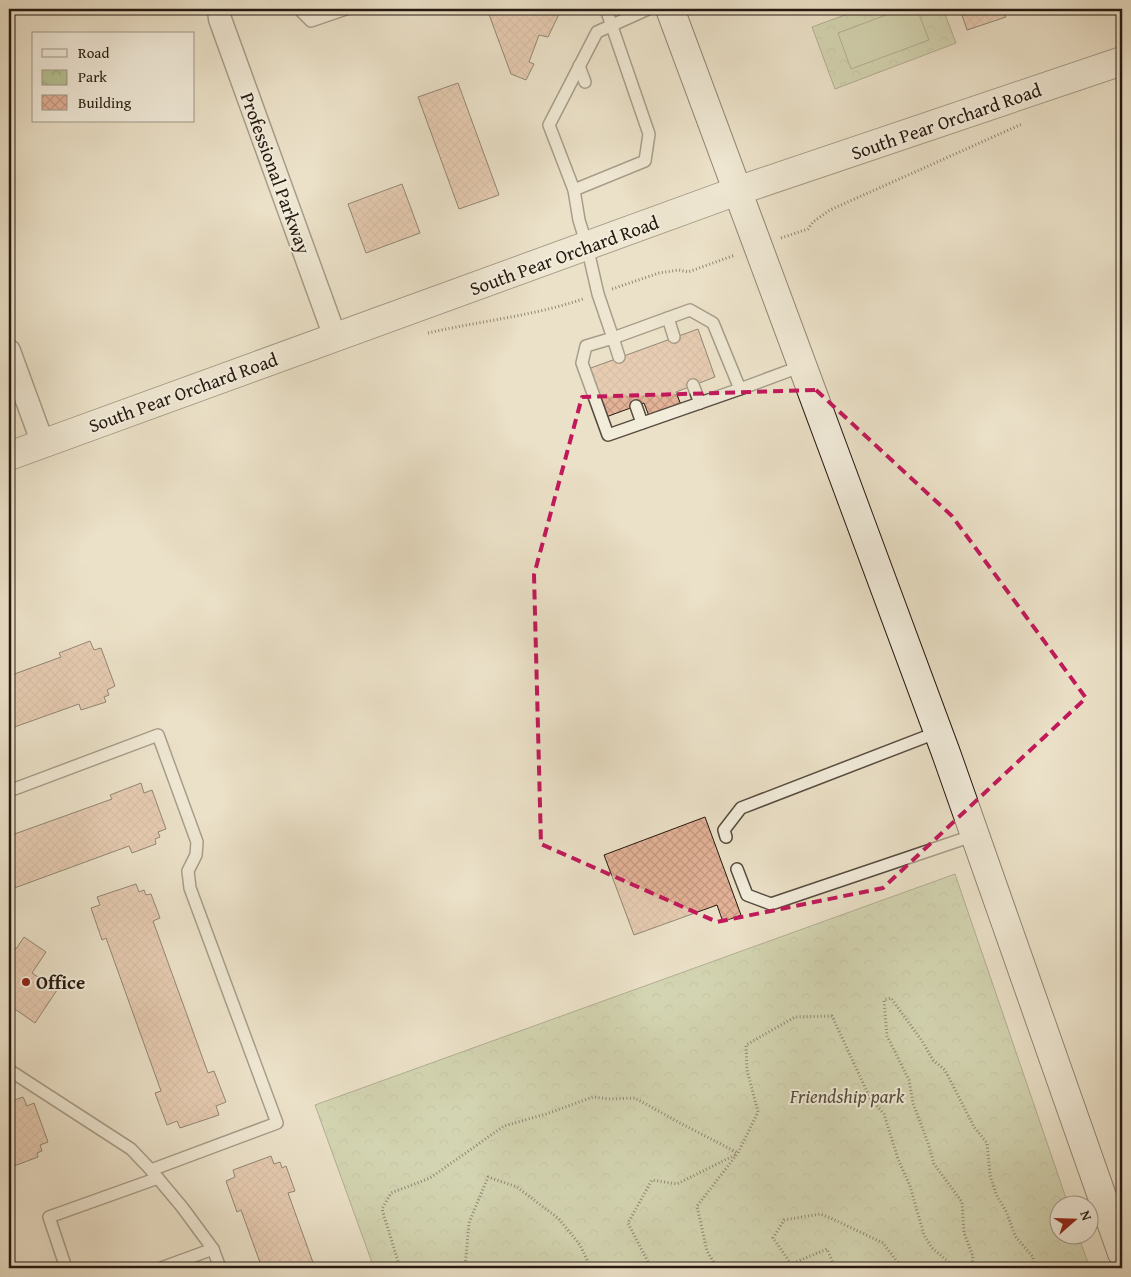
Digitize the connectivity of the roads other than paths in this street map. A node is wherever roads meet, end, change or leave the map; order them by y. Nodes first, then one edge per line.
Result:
1 (219, 9) edge
2 (299, 9) edge
3 (346, 9) edge
4 (606, 9) edge
5 (648, 9) edge
6 (670, 9) edge
7 (612, 24) junction
8 (1122, 61) edge
9 (579, 66) junction
10 (585, 82) dead end
11 (614, 162) dead end
12 (617, 174) junction
13 (574, 190) junction
14 (738, 191) junction
15 (587, 246) junction
16 (668, 318) junction
17 (674, 337) dead end
18 (335, 338) junction
19 (612, 338) junction
20 (9, 352) edge
21 (619, 357) dead end
22 (802, 366) junction
23 (693, 385) dead end
24 (740, 389) junction
25 (700, 403) junction
26 (636, 406) dead end
27 (642, 424) junction
28 (43, 444) junction
29 (9, 456) edge
30 (938, 732) junction
31 (9, 791) edge
32 (975, 835) junction
33 (726, 837) dead end
34 (737, 869) dead end
35 (9, 1070) edge
36 (155, 1174) junction
37 (213, 1249) junction
38 (1122, 1253) edge
39 (66, 1268) edge
40 (161, 1268) edge
41 (220, 1268) edge

1 - 18 street, Professional Parkway
2 - 3 lane
4 - 7 lane
5 - 7 lane
6 - 14 main road
7 - 9 lane
7 - 12 lane
8 - 14 main road, South Pear Orchard Road
9 - 10 lane
9 - 13 lane
11 - 12 lane
12 - 13 lane
13 - 15 lane
14 - 15 main road, South Pear Orchard Road
14 - 22 main road
15 - 18 main road, South Pear Orchard Road
15 - 19 lane
16 - 17 lane
16 - 19 lane
16 - 24 lane
18 - 28 main road, South Pear Orchard Road
19 - 21 lane
19 - 27 lane
20 - 28 street
22 - 24 lane
22 - 30 main road
23 - 25 lane
24 - 25 lane
25 - 27 lane
26 - 27 lane
28 - 29 main road, South Pear Orchard Road
30 - 32 main road
30 - 33 lane
31 - 36 lane
32 - 34 lane
32 - 38 main road
35 - 36 lane
36 - 37 lane
36 - 39 lane
37 - 40 lane
37 - 41 lane

